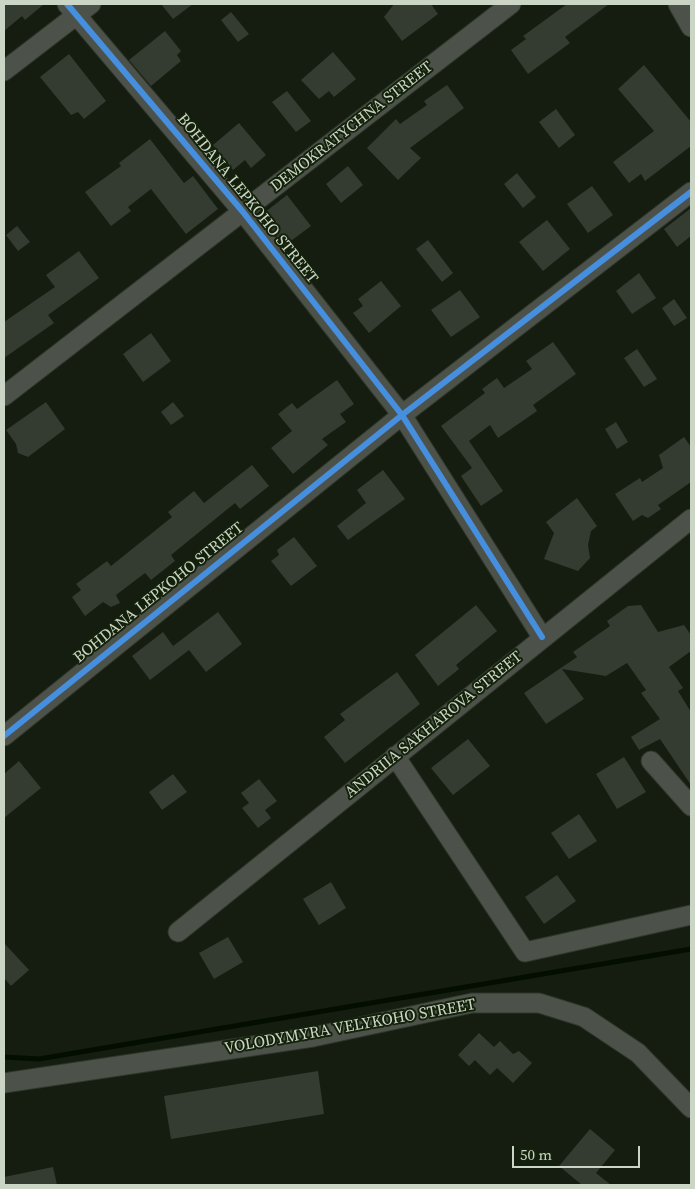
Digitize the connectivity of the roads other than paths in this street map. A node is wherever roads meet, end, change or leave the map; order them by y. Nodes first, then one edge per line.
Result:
1 (511, 4) edge
2 (678, 4) edge
3 (78, 8) edge
4 (691, 27) edge
5 (4, 71) edge
6 (691, 192) edge
7 (243, 212) junction
8 (4, 396) edge
9 (402, 415) junction
10 (691, 519) edge
11 (542, 637) junction
12 (4, 736) edge
13 (395, 756) junction
14 (651, 760) dead end
15 (691, 806) edge
16 (691, 915) edge
17 (178, 932) dead end
18 (4, 1082) edge
19 (691, 1108) edge

1 - 7 street, DEMOKRATYCHNA STREET
2 - 4 street
3 - 5 street
3 - 7 street, BOHDANA LEPKOHO STREET
6 - 9 street, BOHDANA LEPKOHO STREET
7 - 8 street, DEMOKRATYCHNA STREET
7 - 9 street, BOHDANA LEPKOHO STREET
9 - 11 street, BOHDANA LEPKOHO STREET
9 - 12 street, BOHDANA LEPKOHO STREET
10 - 11 street, ANDRIIA SAKHAROVA STREET
11 - 13 street, ANDRIIA SAKHAROVA STREET
13 - 16 street
13 - 17 street, ANDRIIA SAKHAROVA STREET
14 - 15 street
18 - 19 street, VOLODYMYRA VELYKOHO STREET

